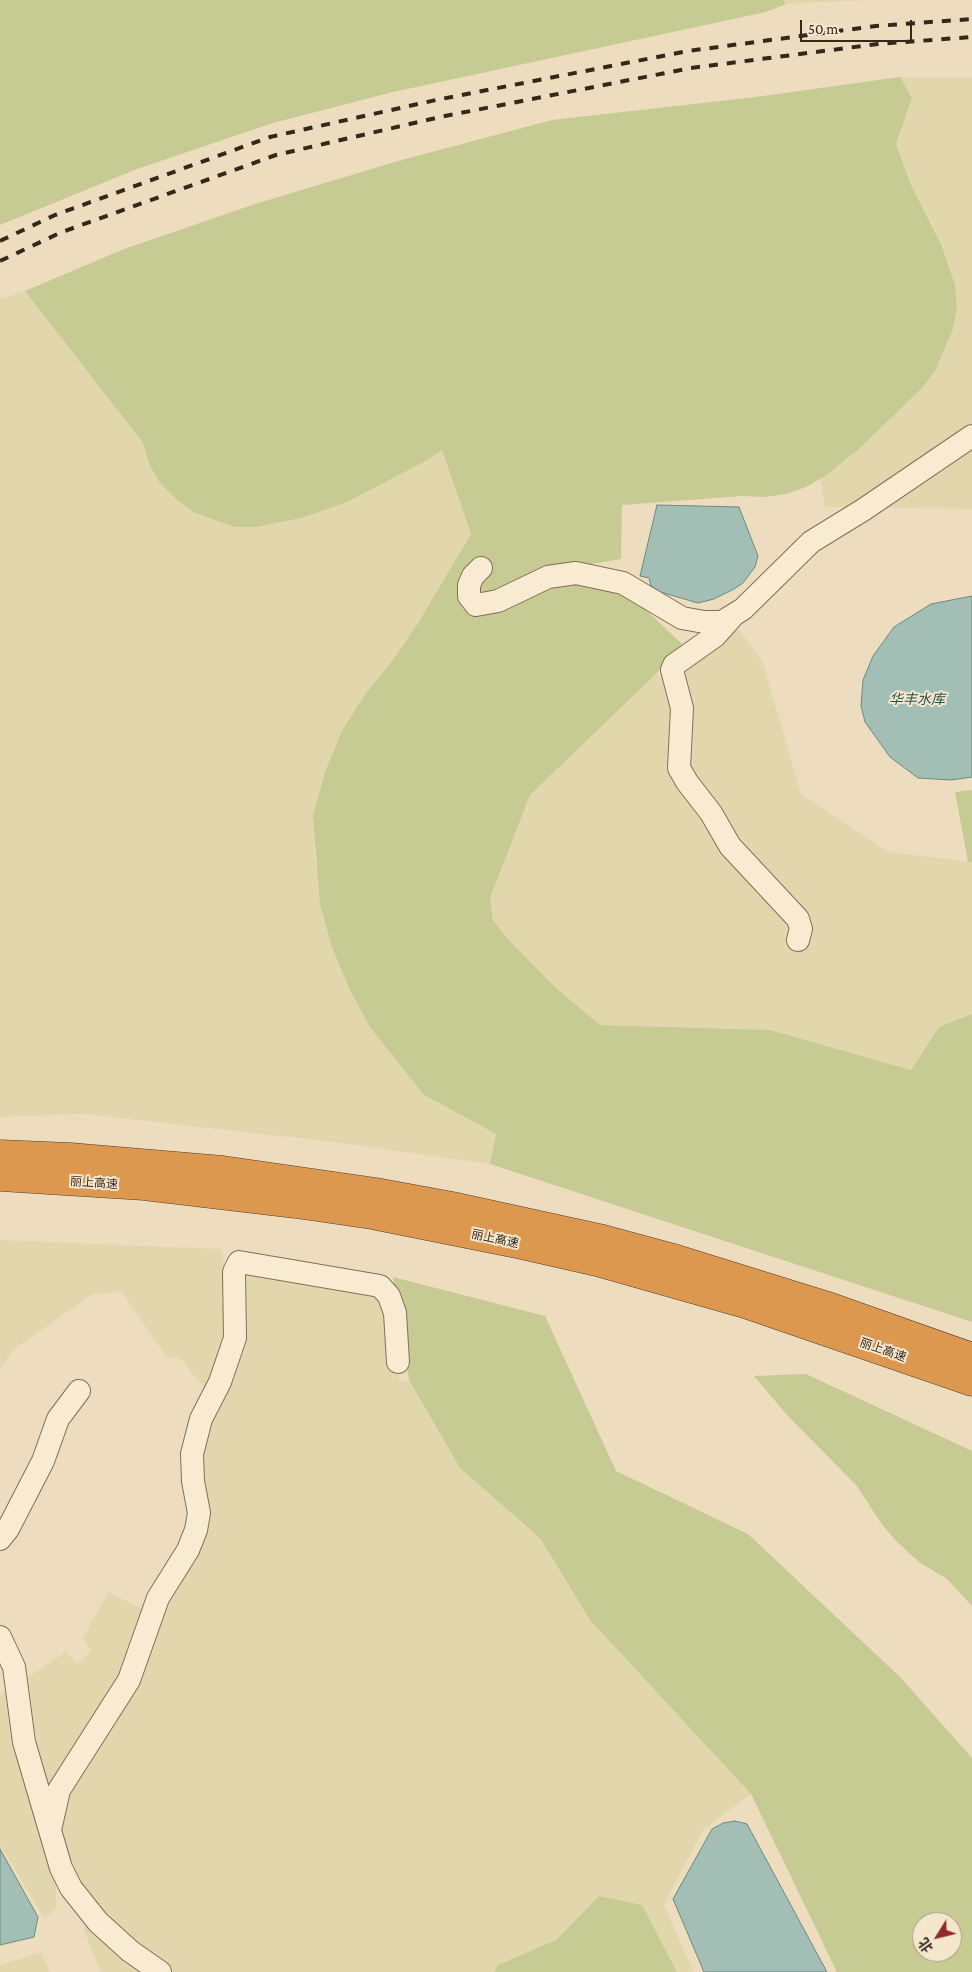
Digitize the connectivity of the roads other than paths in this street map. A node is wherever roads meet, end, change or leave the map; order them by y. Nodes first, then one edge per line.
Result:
1 (972, 436) edge
2 (481, 568) dead end
3 (732, 617) junction
4 (798, 940) dead end
5 (0, 1154) edge
6 (0, 1177) edge
7 (972, 1357) edge
8 (398, 1362) dead end
9 (972, 1382) edge
10 (79, 1391) dead end
11 (0, 1539) edge
12 (0, 1637) edge
13 (50, 1830) junction
14 (160, 1972) edge

1 - 3 street
2 - 3 street
3 - 4 street
5 - 7 highway, 丽上高速
6 - 9 highway, 丽上高速
8 - 13 street
10 - 11 street
12 - 13 street
13 - 14 street

